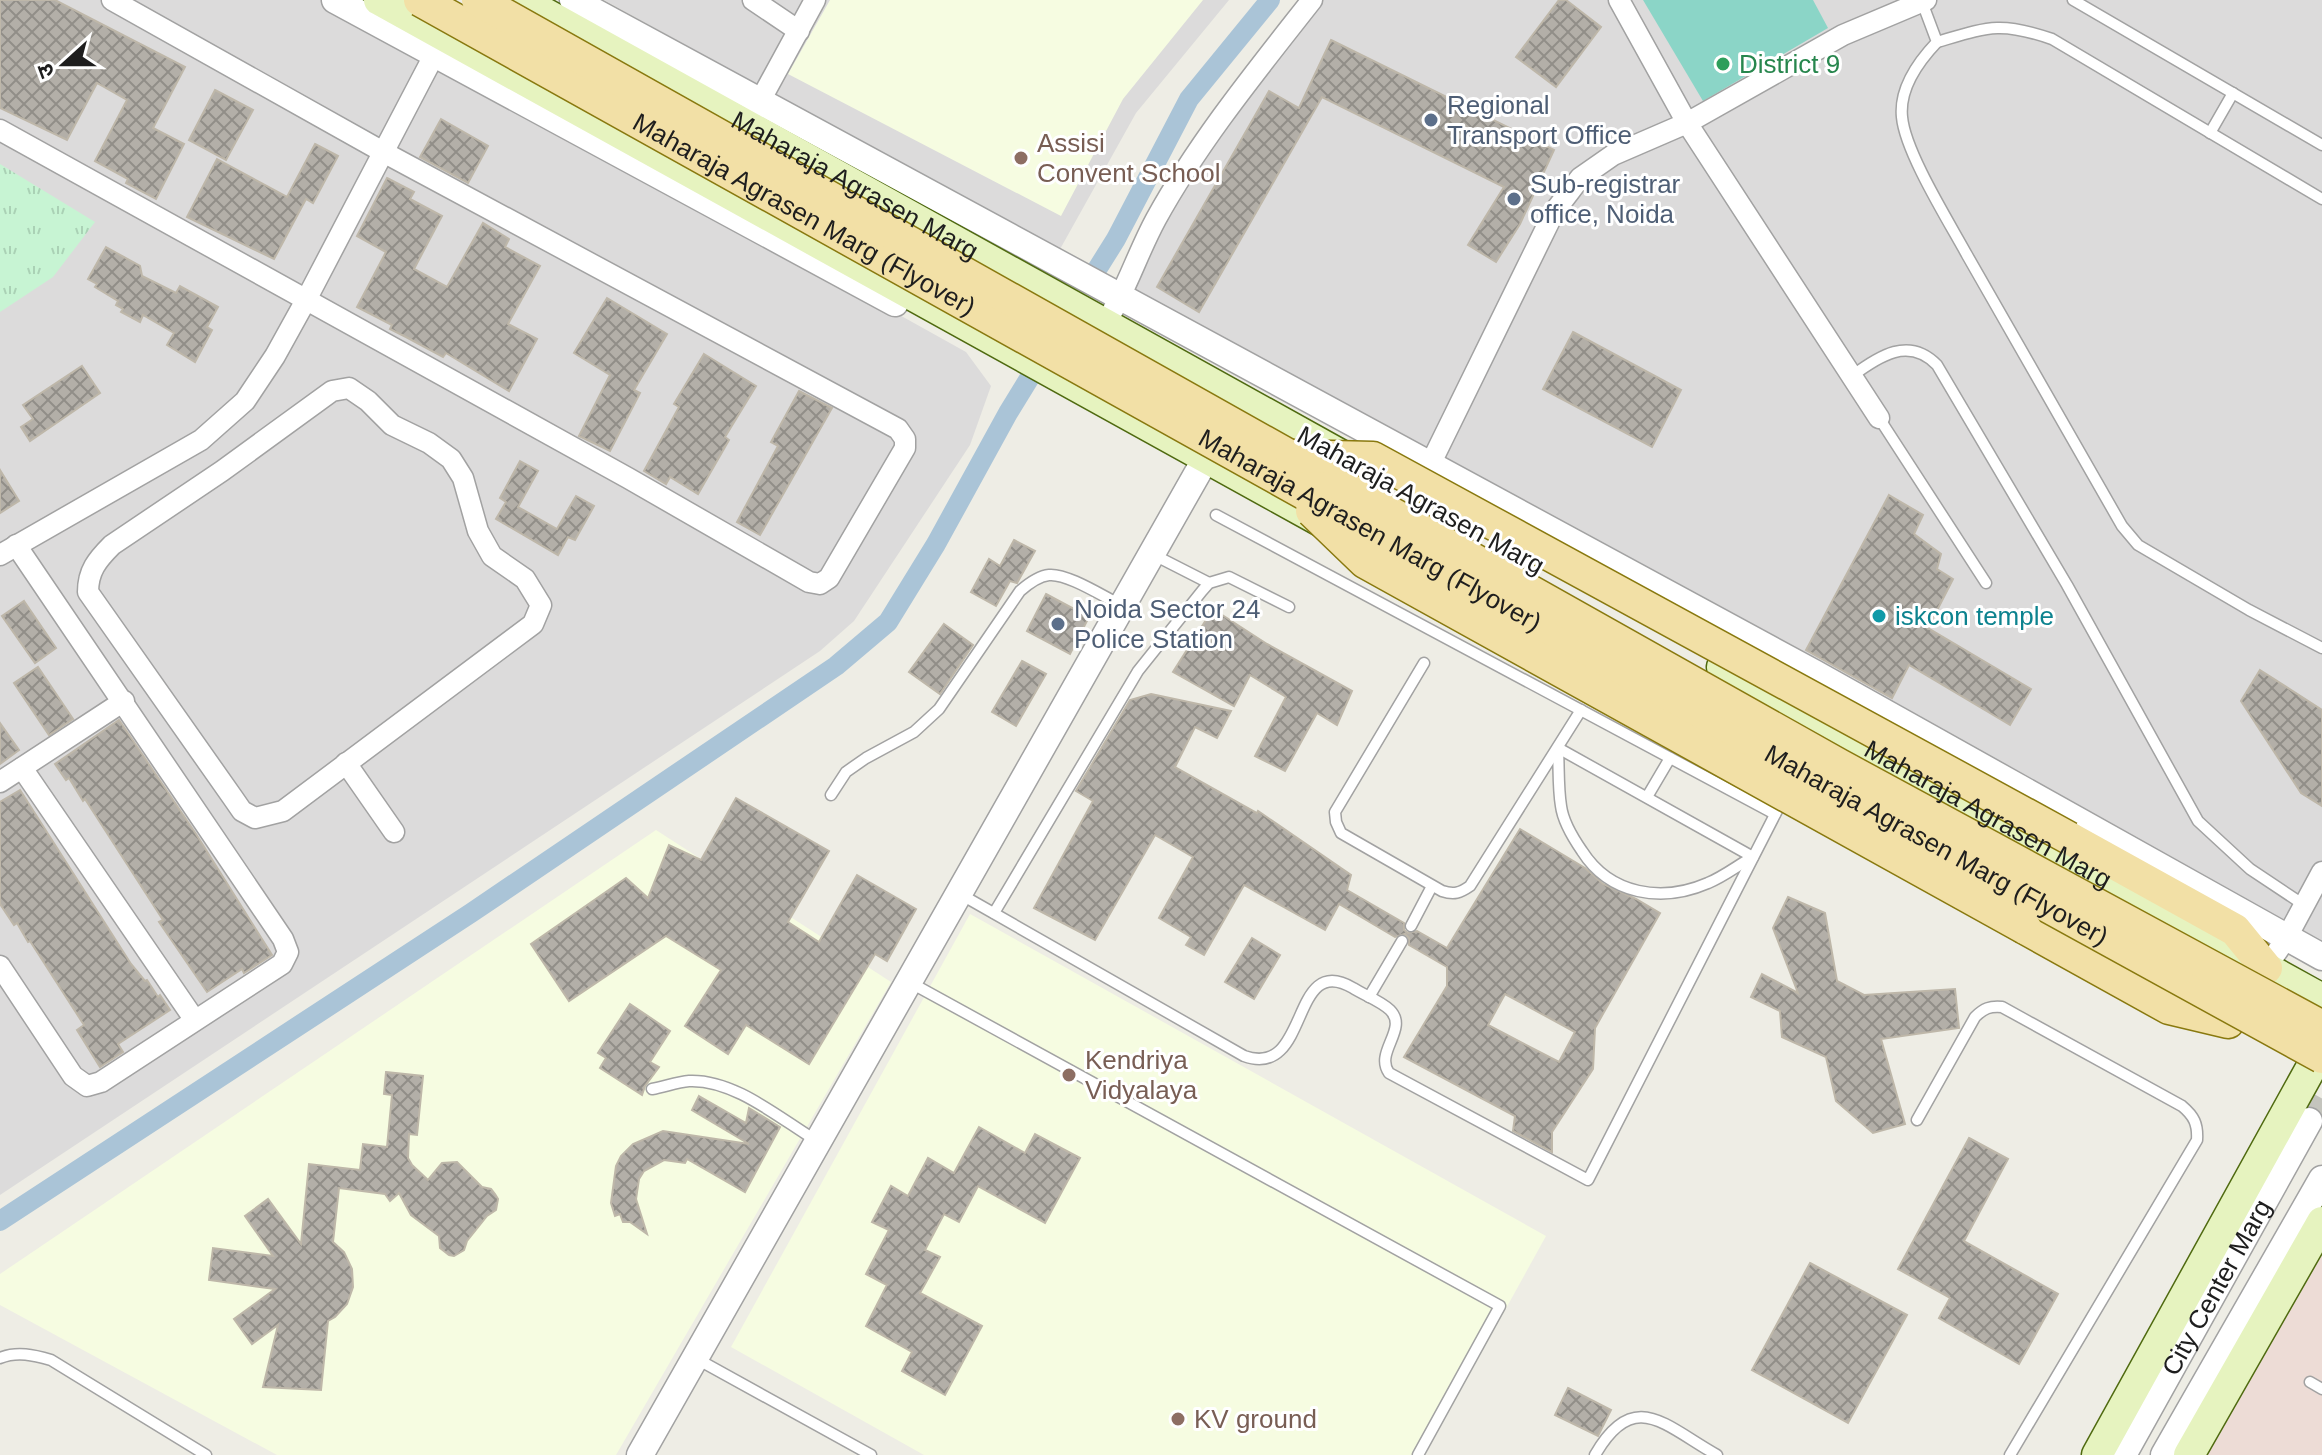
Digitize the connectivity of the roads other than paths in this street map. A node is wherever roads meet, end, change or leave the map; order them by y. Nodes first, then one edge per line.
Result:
1 (112, 0) edge
2 (335, 0) edge
3 (379, 0) edge
4 (420, 0) edge
5 (478, 0) edge
6 (521, 0) edge
7 (573, 0) edge
8 (753, 0) edge
9 (815, 0) edge
10 (1312, 0) edge
11 (1619, 0) edge
12 (2073, 0) edge
13 (1924, 1) edge
14 (799, 31) junction
15 (1937, 42) junction
16 (440, 45) junction
17 (619, 55) junction
18 (2233, 93) junction
19 (753, 114) junction
20 (586, 115) junction
21 (1687, 123) junction
22 (0, 130) edge
23 (2210, 133) junction
24 (2322, 145) edge
25 (385, 153) junction
26 (2322, 199) edge
27 (1121, 297) junction
28 (306, 300) junction
29 (1104, 324) junction
30 (966, 325) junction
31 (1852, 376) junction
32 (1879, 418) joint
33 (204, 438) junction
34 (1205, 460) junction
35 (1430, 466) junction
36 (1283, 467) junction
37 (226, 468) junction
38 (1415, 496) junction
39 (1216, 515) dead end
40 (8, 550) edge
41 (1152, 554) junction
42 (1209, 583) junction
43 (1986, 583) dead end
44 (1123, 606) junction
45 (1289, 607) dead end
46 (2322, 648) edge
47 (1424, 663) dead end
48 (124, 701) junction
49 (1581, 710) junction
50 (1558, 748) junction
51 (1670, 758) junction
52 (346, 763) junction
53 (22, 768) junction
54 (0, 782) edge
55 (1788, 789) dead end
56 (831, 795) dead end
57 (1647, 797) junction
58 (1775, 814) junction
59 (2019, 831) junction
60 (394, 832) dead end
61 (1753, 857) junction
62 (2322, 872) edge
63 (1432, 886) junction
64 (1994, 889) junction
65 (960, 894) junction
66 (2304, 905) junction
67 (994, 913) junction
68 (1411, 926) dead end
69 (2287, 937) junction
70 (1402, 941) dead end
71 (2322, 957) edge
72 (0, 966) edge
73 (2266, 968) junction
74 (910, 982) junction
75 (1369, 997) junction
76 (2322, 999) edge
77 (194, 1019) junction
78 (2228, 1022) junction
79 (2322, 1027) edge
80 (2318, 1066) edge
81 (652, 1089) dead end
82 (1917, 1120) dead end
83 (2309, 1121) tunnel mouth
84 (819, 1142) junction
85 (2322, 1179) edge
86 (2322, 1222) edge
87 (0, 1358) edge
88 (695, 1358) junction
89 (2310, 1382) dead end
90 (2322, 1389) edge
91 (199, 1454) edge
92 (640, 1455) edge
93 (871, 1455) edge
94 (1418, 1455) edge
95 (1595, 1455) edge
96 (1717, 1455) edge
97 (2010, 1455) edge
98 (2097, 1455) edge
99 (2123, 1455) edge
100 (2164, 1455) edge
101 (2189, 1455) edge

1 - 25 street
2 - 16 street
3 - 16 main road
4 - 36 main road, Maharaja Agrasen Marg (Flyover), bridge
5 - 36 main road, Maharaja Agrasen Marg (Flyover), bridge
6 - 17 main road, Maharaja Agrasen Marg
7 - 19 street
8 - 14 street
9 - 14 street
10 - 27 street
11 - 21 street
12 - 18 lane
13 - 15 lane
13 - 21 street
14 - 19 street
15 - 23 lane
15 - 46 lane
16 - 20 main road
16 - 25 street
16 - 30 street
17 - 19 main road, Maharaja Agrasen Marg
17 - 20 main road
18 - 23 lane
18 - 24 lane
19 - 27 street
19 - 29 main road, Maharaja Agrasen Marg
20 - 30 main road
21 - 31 street
21 - 35 street
22 - 28 street
23 - 26 lane
25 - 28 street
25 - 28 street
27 - 29 street
27 - 35 street
28 - 33 street
29 - 38 main road, Maharaja Agrasen Marg
30 - 34 main road
31 - 32 street
31 - 66 lane
32 - 43 lane
33 - 37 street
33 - 40 street
34 - 41 street
34 - 64 main road
35 - 38 street
35 - 69 street
36 - 73 main road, bridge
36 - 78 main road, bridge
36 - 79 main road, Maharaja Agrasen Marg (Flyover), bridge
36 - 80 main road, Maharaja Agrasen Marg (Flyover), bridge
37 - 52 street
37 - 52 street
38 - 59 main road, Maharaja Agrasen Marg
39 - 49 lane
40 - 48 street
41 - 42 lane
41 - 44 street
42 - 45 lane
42 - 67 lane
44 - 56 lane
44 - 65 street
47 - 63 lane
48 - 53 street
48 - 77 street
49 - 50 lane
49 - 51 lane
50 - 57 lane
50 - 61 lane
50 - 63 lane
51 - 57 lane
51 - 58 lane
52 - 60 street
53 - 54 street
53 - 77 street
55 - 58 lane
57 - 61 lane
58 - 61 lane
59 - 64 main road
59 - 73 main road, Maharaja Agrasen Marg
61 - 75 lane
62 - 66 street
63 - 68 lane
64 - 78 main road
65 - 67 lane
65 - 74 street
66 - 69 street
67 - 75 lane
69 - 71 street
69 - 73 street
70 - 75 lane
72 - 77 street
73 - 76 main road, Maharaja Agrasen Marg
74 - 84 street
74 - 94 lane
78 - 80 main road
80 - 98 main road
81 - 84 lane
82 - 97 lane
83 - 99 street, City Center Marg
84 - 88 street
85 - 100 street, City Center Marg
86 - 101 main road
87 - 91 lane
88 - 92 street
88 - 93 lane
89 - 90 lane
95 - 96 lane

